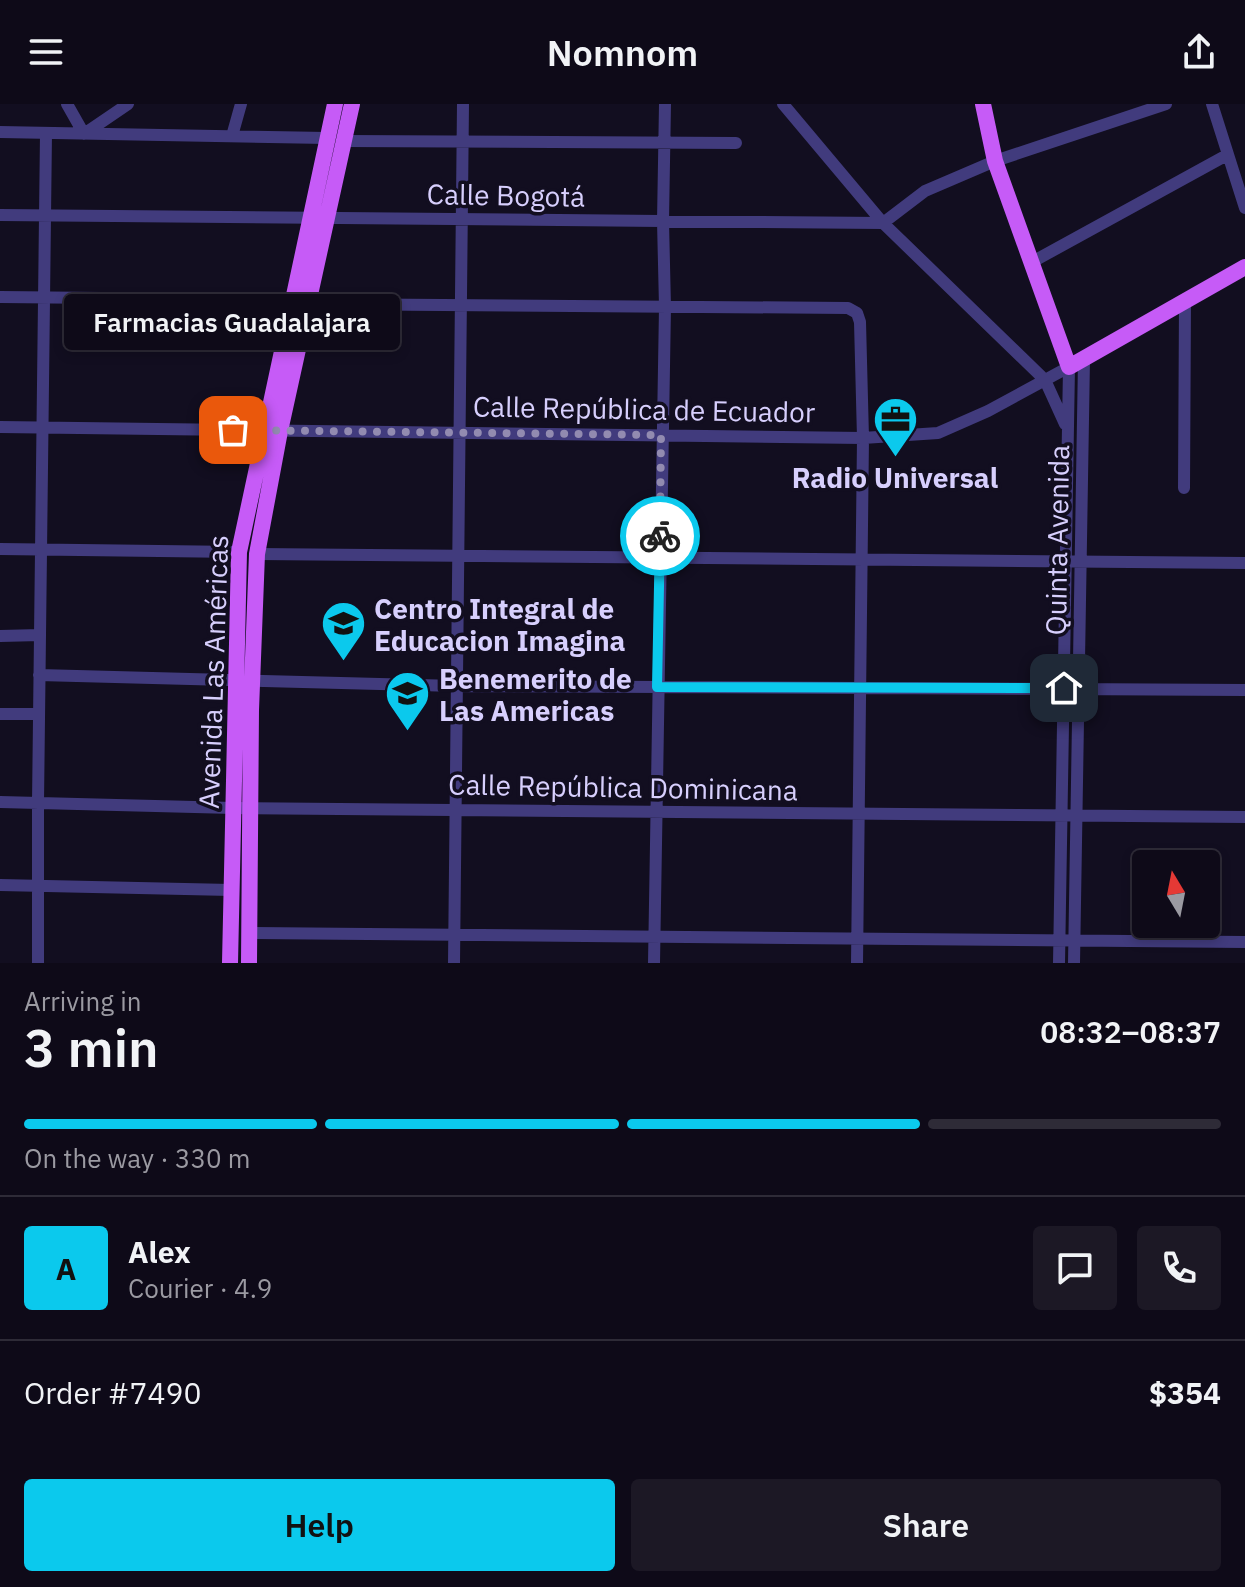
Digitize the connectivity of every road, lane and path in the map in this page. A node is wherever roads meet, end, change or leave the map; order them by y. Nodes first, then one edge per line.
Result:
1 (67, 104) edge
2 (128, 104) edge
3 (241, 104) edge
4 (335, 104) edge
5 (352, 104) edge
6 (463, 104) edge
7 (665, 104) edge
8 (783, 104) edge
9 (983, 104) edge
10 (1166, 104) edge
11 (1212, 104) edge
12 (0, 132) edge
13 (46, 133) junction
14 (84, 134) junction
15 (232, 136) junction
16 (336, 139) junction
17 (462, 142) junction
18 (664, 142) junction
19 (736, 143) dead end
20 (1227, 155) junction
21 (995, 161) junction
22 (1245, 208) edge
23 (0, 215) edge
24 (45, 215) junction
25 (320, 218) junction
26 (462, 219) junction
27 (663, 221) junction
28 (883, 223) junction
29 (1032, 262) junction
30 (1245, 267) edge
31 (0, 297) edge
32 (44, 297) junction
33 (1185, 301) junction
34 (300, 302) junction
35 (461, 305) junction
36 (665, 307) junction
37 (1084, 359) junction
38 (1069, 367) junction
39 (1045, 380) junction
40 (0, 427) edge
41 (42, 427) junction
42 (1068, 429) junction
43 (273, 431) junction
44 (459, 433) junction
45 (661, 435) junction
46 (863, 438) junction
47 (1184, 488) dead end
48 (0, 549) edge
49 (41, 550) junction
50 (239, 552) junction
51 (257, 554) junction
52 (458, 556) junction
53 (659, 558) junction
54 (860, 559) junction
55 (1066, 561) junction
56 (1081, 562) junction
57 (1245, 563) edge
58 (40, 635) junction
59 (0, 636) edge
60 (39, 675) junction
61 (243, 679) junction
62 (457, 686) junction
63 (657, 687) junction
64 (859, 687) junction
65 (1064, 688) junction
66 (1078, 688) junction
67 (1245, 690) edge
68 (0, 714) edge
69 (39, 714) junction
70 (0, 802) edge
71 (38, 803) junction
72 (241, 808) junction
73 (455, 810) junction
74 (656, 812) junction
75 (858, 813) junction
76 (1061, 815) junction
77 (1076, 815) junction
78 (1245, 817) edge
79 (0, 885) edge
80 (37, 885) junction
81 (231, 890) junction
82 (249, 933) junction
83 (454, 935) junction
84 (654, 937) junction
85 (857, 938) junction
86 (1059, 940) junction
87 (1074, 940) junction
88 (1245, 942) edge
89 (38, 963) edge
90 (230, 963) edge
91 (249, 963) edge
92 (454, 963) edge
93 (654, 963) edge
94 (857, 963) edge
95 (1059, 963) edge
96 (1074, 963) edge

1 - 14 street
2 - 14 street
3 - 15 street
4 - 16 main road, Avenida Las Américas
5 - 16 main road, Avenida Las Américas
6 - 17 street
7 - 18 street
8 - 28 street
9 - 21 main road
10 - 21 street
11 - 20 street
12 - 13 street
13 - 14 street
13 - 24 street
14 - 15 street
15 - 16 street
16 - 17 street
16 - 25 main road, Avenida Las Américas
17 - 18 street
17 - 26 street
18 - 19 street
18 - 27 street
20 - 22 street
20 - 29 street
21 - 28 street
21 - 29 main road
23 - 24 street, Calle Bogotá
24 - 25 street, Calle Bogotá
24 - 32 street
25 - 26 street, Calle Bogotá
25 - 34 main road, Avenida Las Américas
26 - 27 street, Calle Bogotá
26 - 35 street
27 - 28 street, Calle Bogotá
27 - 36 street
28 - 39 street
29 - 38 main road
30 - 33 main road, Calle República de Ecuador
31 - 32 street
32 - 34 street
32 - 41 street
33 - 37 main road, Calle República de Ecuador
33 - 47 street
34 - 35 street
34 - 43 main road, Avenida Las Américas
35 - 36 street
35 - 44 street
36 - 45 street
36 - 46 street
37 - 38 main road, Calle República de Ecuador
37 - 56 street, Quinta Avenida
38 - 39 street, Calle República de Ecuador
38 - 42 street, Quinta Avenida
39 - 42 street
39 - 46 street, Calle República de Ecuador
40 - 41 street, Calle República de Ecuador
41 - 43 street, Calle República de Ecuador
41 - 49 street
42 - 55 street, Quinta Avenida
43 - 44 street, Calle República de Ecuador
43 - 50 main road, Avenida Las Américas
43 - 51 main road, Avenida Las Américas
44 - 45 street, Calle República de Ecuador
44 - 52 street
45 - 46 street, Calle República de Ecuador
45 - 53 street
46 - 54 street
48 - 49 street
49 - 50 street
49 - 58 street
50 - 61 main road, Avenida Las Américas
51 - 52 street
51 - 61 main road, Avenida Las Américas
52 - 53 street
52 - 62 street
53 - 54 street
53 - 63 street
54 - 55 street
54 - 64 street
55 - 56 street
55 - 65 street, Quinta Avenida
56 - 57 street
56 - 66 street, Quinta Avenida
58 - 59 street
58 - 60 street
60 - 61 street
60 - 69 street
61 - 62 street
61 - 72 main road, Avenida Las Américas
62 - 63 street
62 - 73 street
63 - 64 street
63 - 74 street
64 - 65 street
64 - 75 street
65 - 66 street
65 - 76 street, Quinta Avenida
66 - 67 street
66 - 77 street, Quinta Avenida
68 - 69 street
69 - 71 street
70 - 71 street, Calle República Dominicana
71 - 72 street, Calle República Dominicana
71 - 80 street
72 - 73 street, Calle República Dominicana
72 - 81 main road, Avenida Las Américas
72 - 82 main road, Avenida Las Américas
73 - 74 street, Calle República Dominicana
73 - 83 street
74 - 75 street, Calle República Dominicana
74 - 84 street
75 - 76 street, Calle República Dominicana
75 - 85 street
76 - 77 street, Calle República Dominicana
76 - 86 street, Quinta Avenida
77 - 78 street, Calle República Dominicana
77 - 87 street, Quinta Avenida
79 - 80 street
80 - 81 street
80 - 89 street
81 - 90 main road, Avenida Las Américas
82 - 83 street
82 - 91 main road, Avenida Las Américas
83 - 84 street
83 - 92 street
84 - 85 street
84 - 93 street
85 - 86 street
85 - 94 street
86 - 87 street
86 - 95 street, Quinta Avenida
87 - 88 street
87 - 96 street, Quinta Avenida

